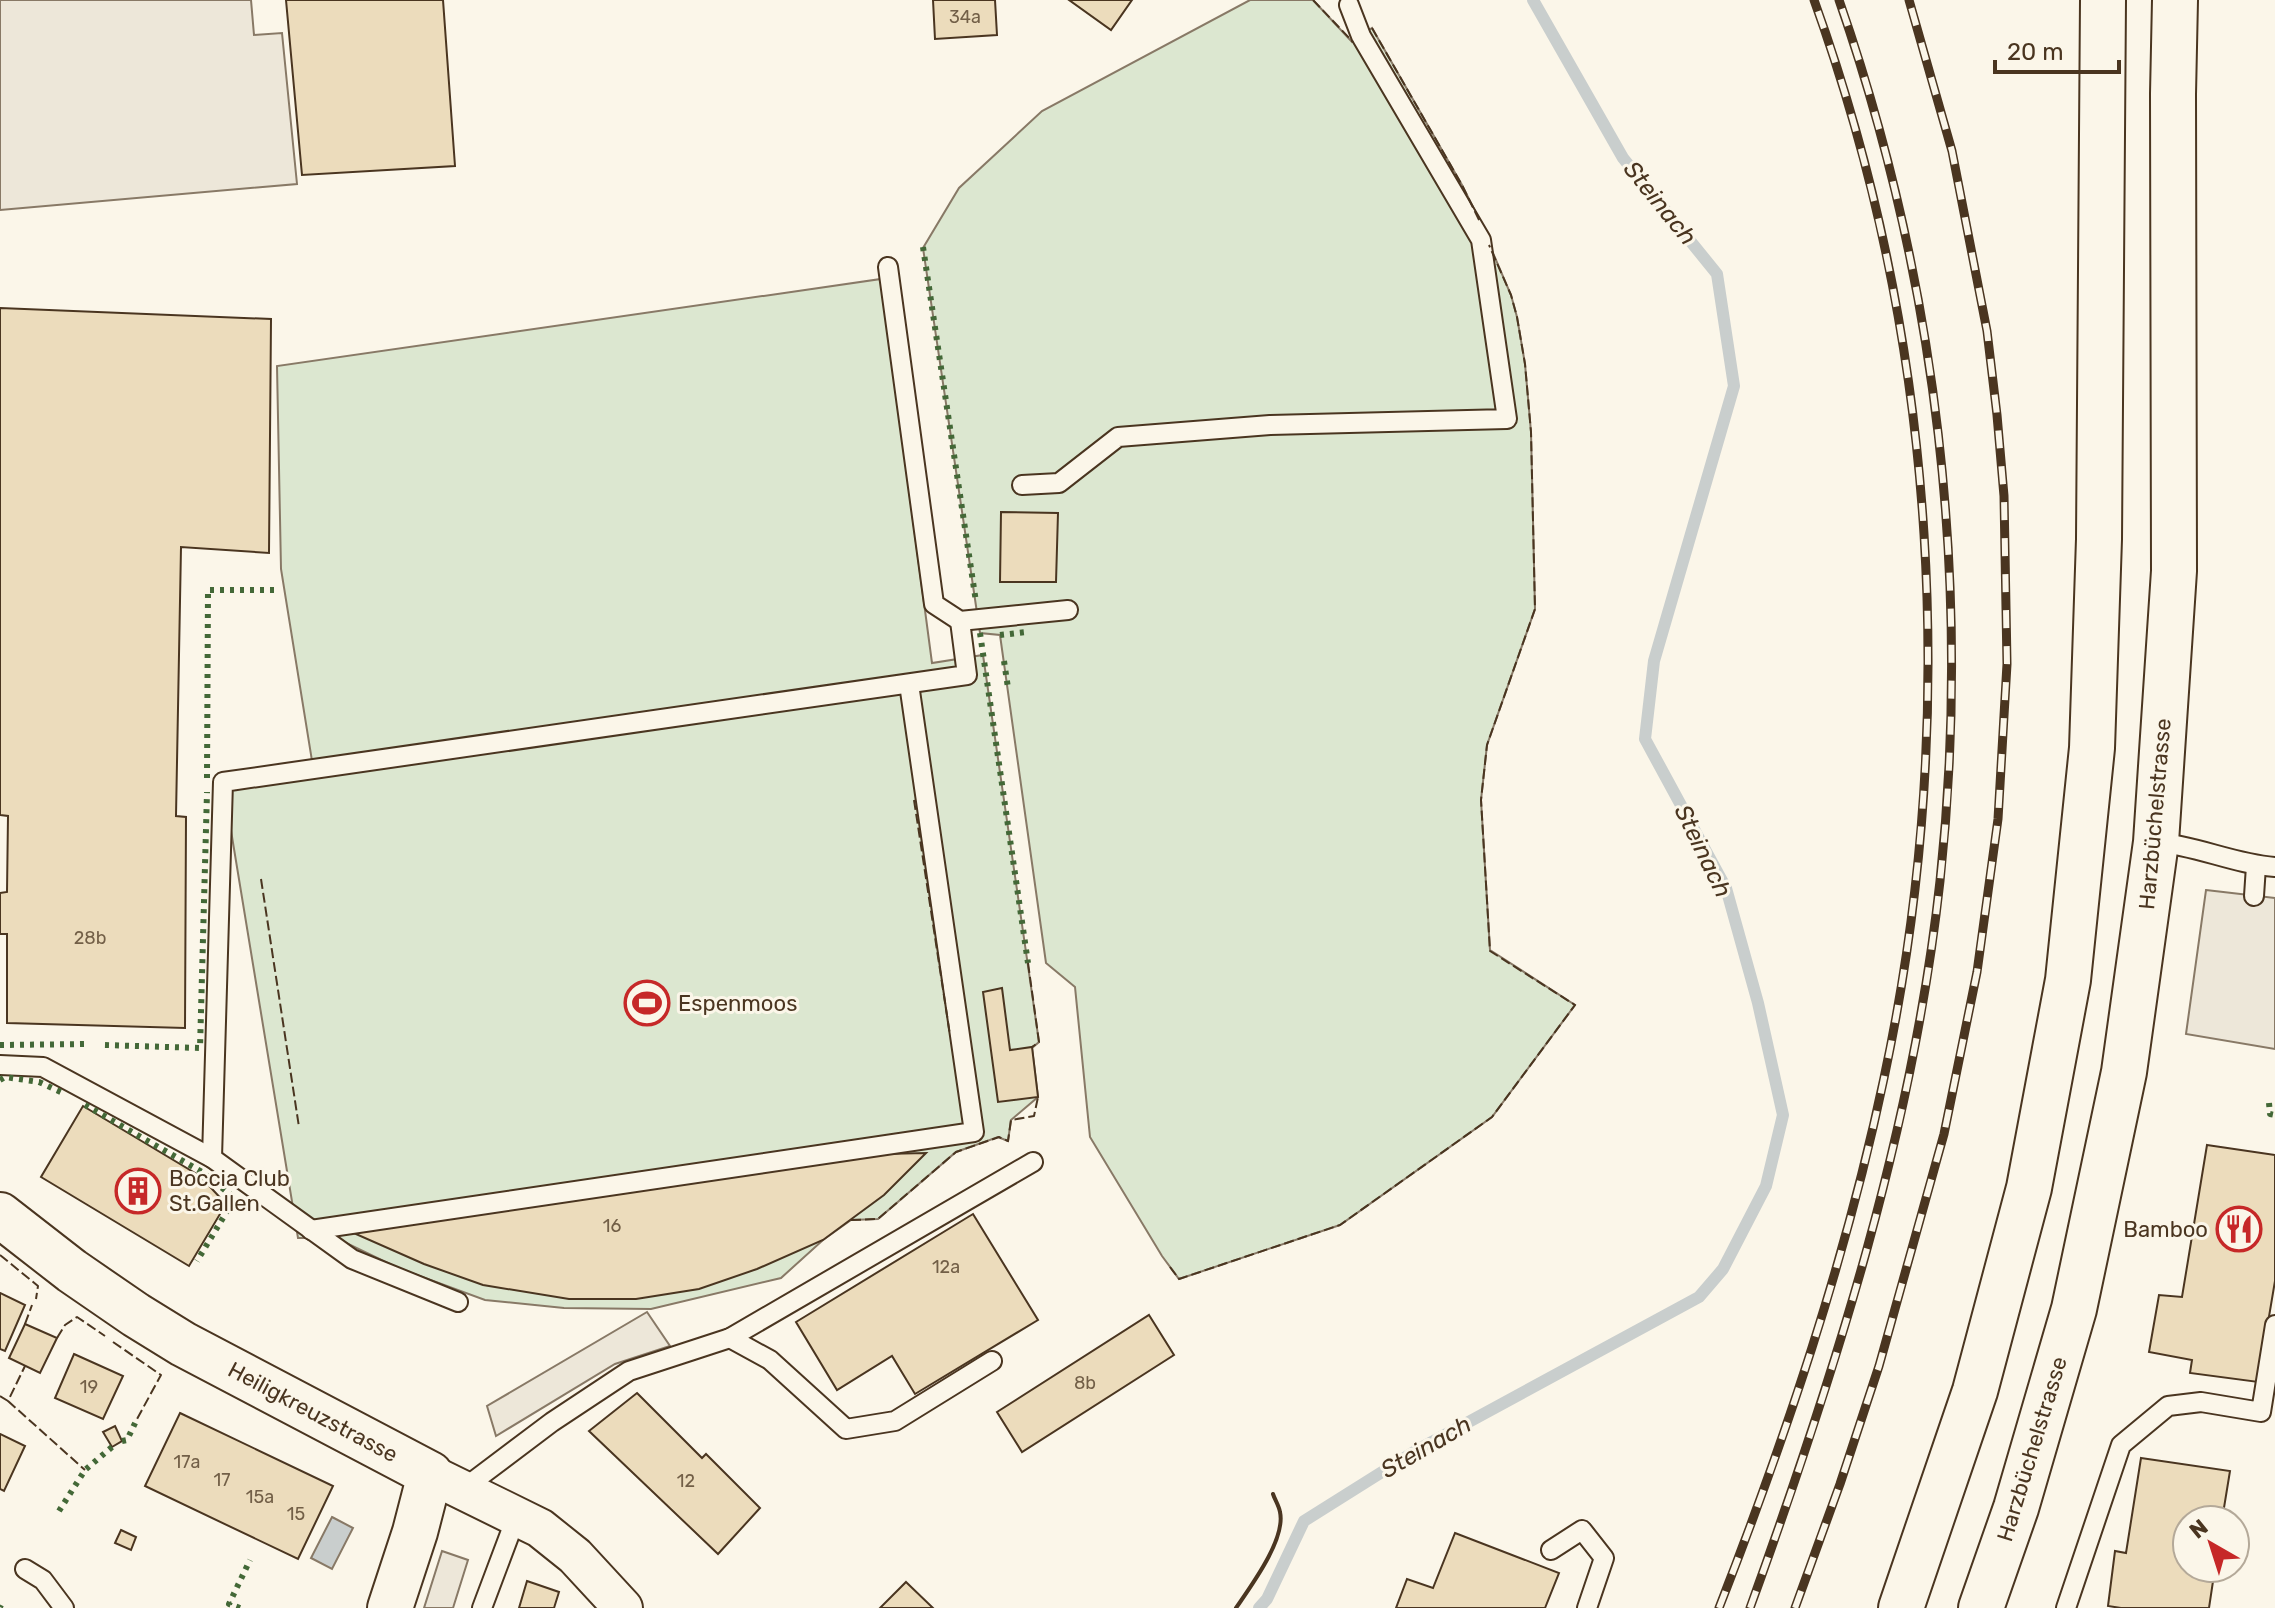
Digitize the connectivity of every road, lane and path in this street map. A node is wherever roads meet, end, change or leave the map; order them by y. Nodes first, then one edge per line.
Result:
1 (2103, 0) edge
2 (2175, 0) edge
3 (1349, 5) dead end
4 (888, 267) dead end
5 (1022, 485) dead end
6 (1068, 610) dead end
7 (960, 621) junction
8 (909, 684) junction
9 (2156, 842) junction
10 (2256, 866) junction
11 (2275, 867) edge
12 (2254, 896) dead end
13 (0, 1065) edge
14 (212, 1158) junction
15 (1033, 1162) dead end
16 (0, 1215) edge
17 (311, 1230) junction
18 (458, 1302) dead end
19 (2275, 1325) edge
20 (730, 1338) junction
21 (992, 1361) dead end
22 (446, 1482) junction
23 (517, 1515) junction
24 (1551, 1550) dead end
25 (25, 1569) dead end
26 (64, 1608) edge
27 (390, 1608) edge
28 (482, 1608) edge
29 (623, 1608) edge
30 (1587, 1608) edge
31 (1901, 1608) edge
32 (1981, 1608) edge
33 (2066, 1608) edge

1 - 31 main road
2 - 9 main road, Harzbüchelstrasse
3 - 5 lane
4 - 7 lane
6 - 7 lane
7 - 8 lane
8 - 14 lane
8 - 17 lane
9 - 10 lane
9 - 32 main road, Harzbüchelstrasse
10 - 11 lane
10 - 12 lane
13 - 14 lane
14 - 17 lane
15 - 20 lane
16 - 22 main road, Heiligkreuzstrasse
17 - 18 lane
19 - 33 lane
20 - 21 lane
20 - 22 lane
22 - 23 street, Heiligkreuzstrasse
22 - 27 main road
23 - 28 lane
23 - 29 street, Heiligkreuzstrasse
24 - 30 lane
25 - 26 lane

